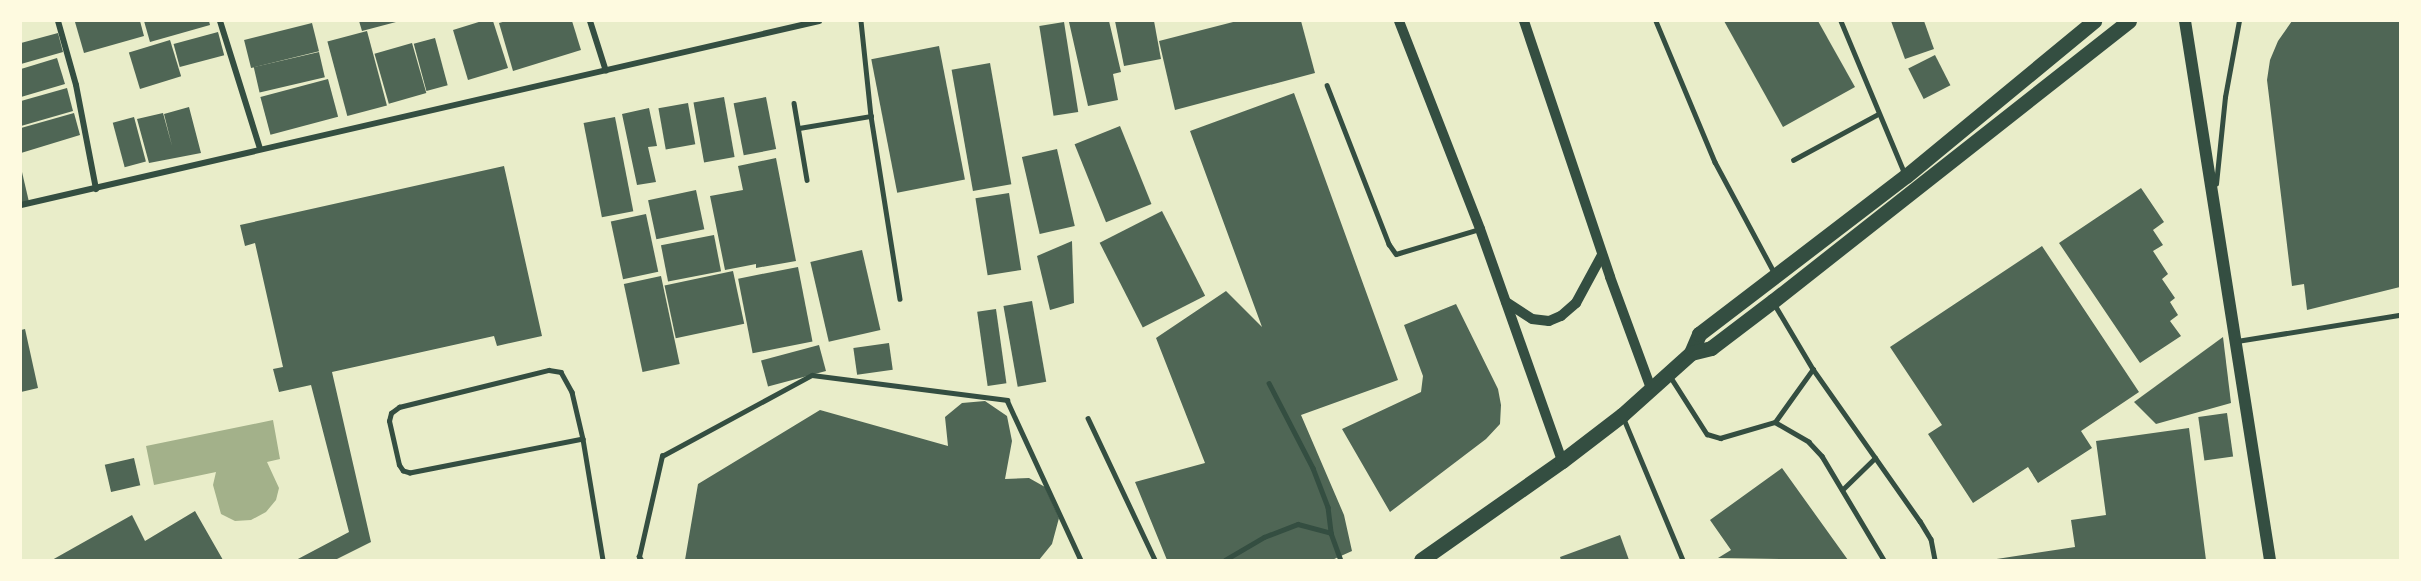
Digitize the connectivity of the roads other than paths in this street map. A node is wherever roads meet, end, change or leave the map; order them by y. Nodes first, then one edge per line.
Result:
1 (58, 21) edge
2 (220, 21) edge
3 (590, 21) edge
4 (819, 21) edge
5 (861, 21) edge
6 (1399, 21) edge
7 (1524, 21) edge
8 (1656, 21) edge
9 (1841, 21) edge
10 (2094, 21) edge
11 (2129, 21) edge
12 (2185, 21) edge
13 (2240, 21) edge
14 (606, 71) junction
15 (1327, 85) dead end
16 (794, 103) dead end
17 (1878, 114) junction
18 (871, 116) junction
19 (799, 128) junction
20 (260, 148) junction
21 (1793, 160) dead end
22 (1906, 176) junction
23 (807, 180) dead end
24 (96, 189) junction
25 (2214, 200) junction
26 (21, 205) edge
27 (1480, 229) junction
28 (1602, 255) junction
29 (1775, 274) junction
30 (900, 299) dead end
31 (1773, 301) junction
32 (1506, 302) junction
33 (2400, 315) edge
34 (2237, 341) junction
35 (1691, 353) junction
36 (1813, 369) junction
37 (1669, 374) junction
38 (1269, 383) dead end
39 (1652, 391) junction
40 (1623, 415) junction
41 (1088, 418) dead end
42 (1775, 422) junction
43 (583, 439) junction
44 (1875, 458) junction
45 (1562, 461) junction
46 (1842, 490) junction
47 (1331, 533) junction
48 (603, 560) edge
49 (641, 560) edge
50 (1081, 560) edge
51 (1155, 560) edge
52 (1225, 560) edge
53 (1341, 560) edge
54 (1421, 560) edge
55 (1683, 560) edge
56 (1884, 560) edge
57 (1935, 560) edge
58 (2270, 560) edge

1 - 24 street
2 - 20 street
3 - 14 street
4 - 14 street
5 - 18 lane
6 - 27 street
7 - 28 street
8 - 29 lane
9 - 17 lane
10 - 22 main road
11 - 31 main road
12 - 25 main road
13 - 25 lane
14 - 20 street
15 - 27 lane
16 - 19 lane
17 - 21 lane
17 - 22 lane
18 - 19 lane
18 - 30 lane
19 - 23 lane
20 - 24 street
22 - 29 main road
24 - 26 street
25 - 34 main road
27 - 32 street
28 - 32 street
28 - 39 street
29 - 35 main road
31 - 35 main road
31 - 36 lane
32 - 45 street
33 - 34 lane
34 - 58 main road
35 - 37 main road
36 - 42 lane
36 - 44 lane
37 - 39 main road
37 - 42 lane
38 - 47 lane
39 - 40 main road
40 - 45 main road
40 - 55 lane
41 - 51 lane
42 - 46 lane
43 - 43 lane
43 - 48 lane
44 - 46 lane
44 - 57 lane
45 - 54 main road
46 - 56 lane
47 - 52 lane
47 - 53 lane
49 - 50 lane

